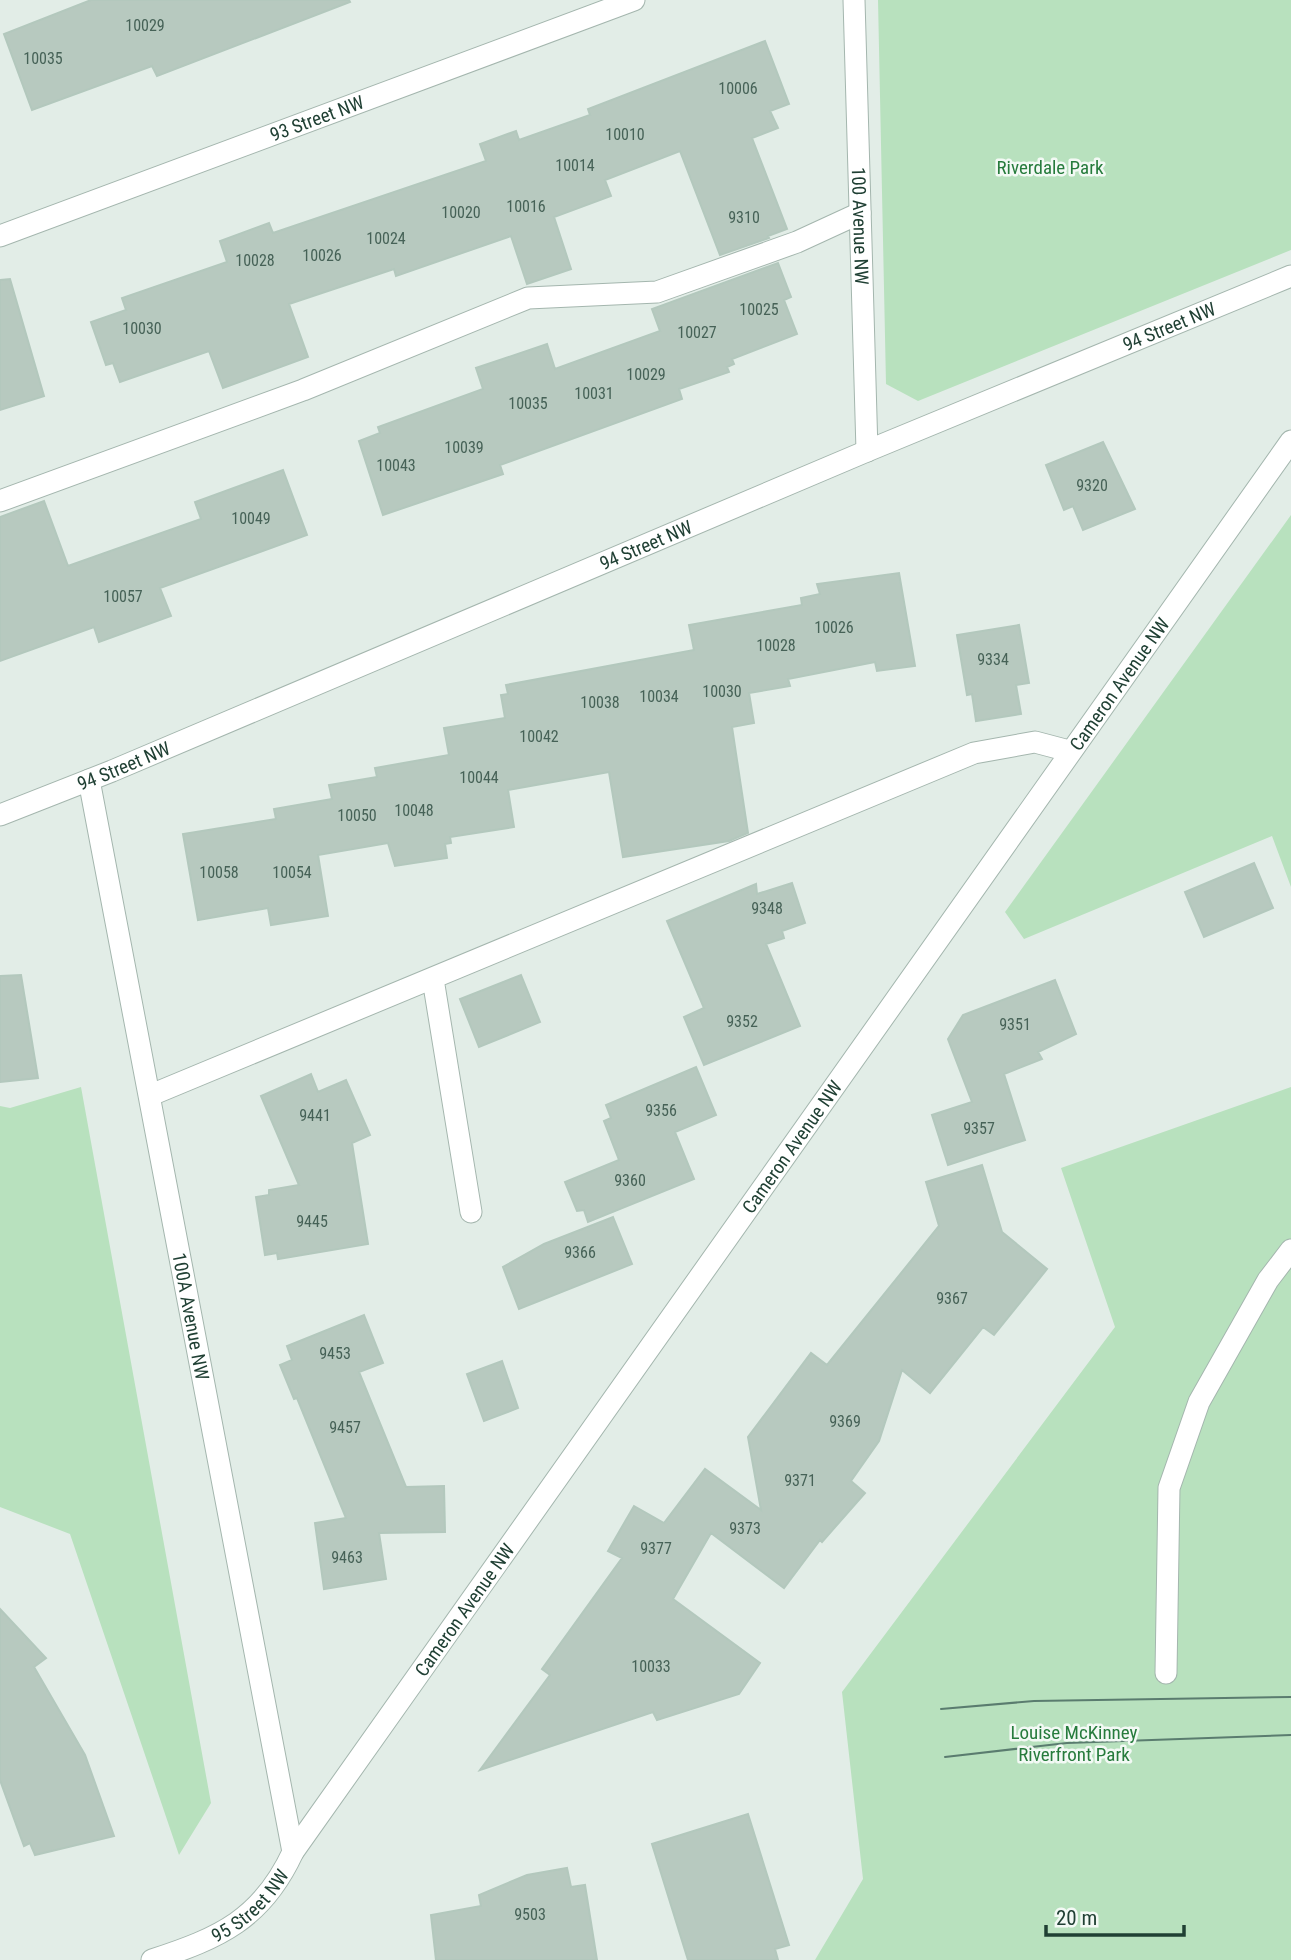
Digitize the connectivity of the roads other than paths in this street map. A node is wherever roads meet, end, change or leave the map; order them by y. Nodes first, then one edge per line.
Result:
1 (635, 0) edge
2 (854, 0) edge
3 (860, 213) junction
4 (0, 236) edge
5 (1291, 276) edge
6 (1291, 441) edge
7 (867, 451) junction
8 (0, 501) edge
9 (1069, 751) junction
10 (89, 780) junction
11 (0, 815) edge
12 (433, 979) junction
13 (151, 1095) junction
14 (471, 1212) dead end
15 (1291, 1250) edge
16 (1166, 1673) dead end
17 (293, 1852) junction
18 (152, 1960) edge

1 - 4 street, 93 Street NW
2 - 3 street, 100 Avenue NW
3 - 7 street, 100 Avenue NW
3 - 8 street
5 - 7 street, 94 Street NW
6 - 9 street, Cameron Avenue NW
7 - 10 street, 94 Street NW
9 - 12 street
9 - 17 street, Cameron Avenue NW
10 - 11 street, 94 Street NW
10 - 13 street, 100A Avenue NW
12 - 13 street
12 - 14 street
13 - 17 street, 100A Avenue NW
15 - 16 street
17 - 18 street, 95 Street NW

